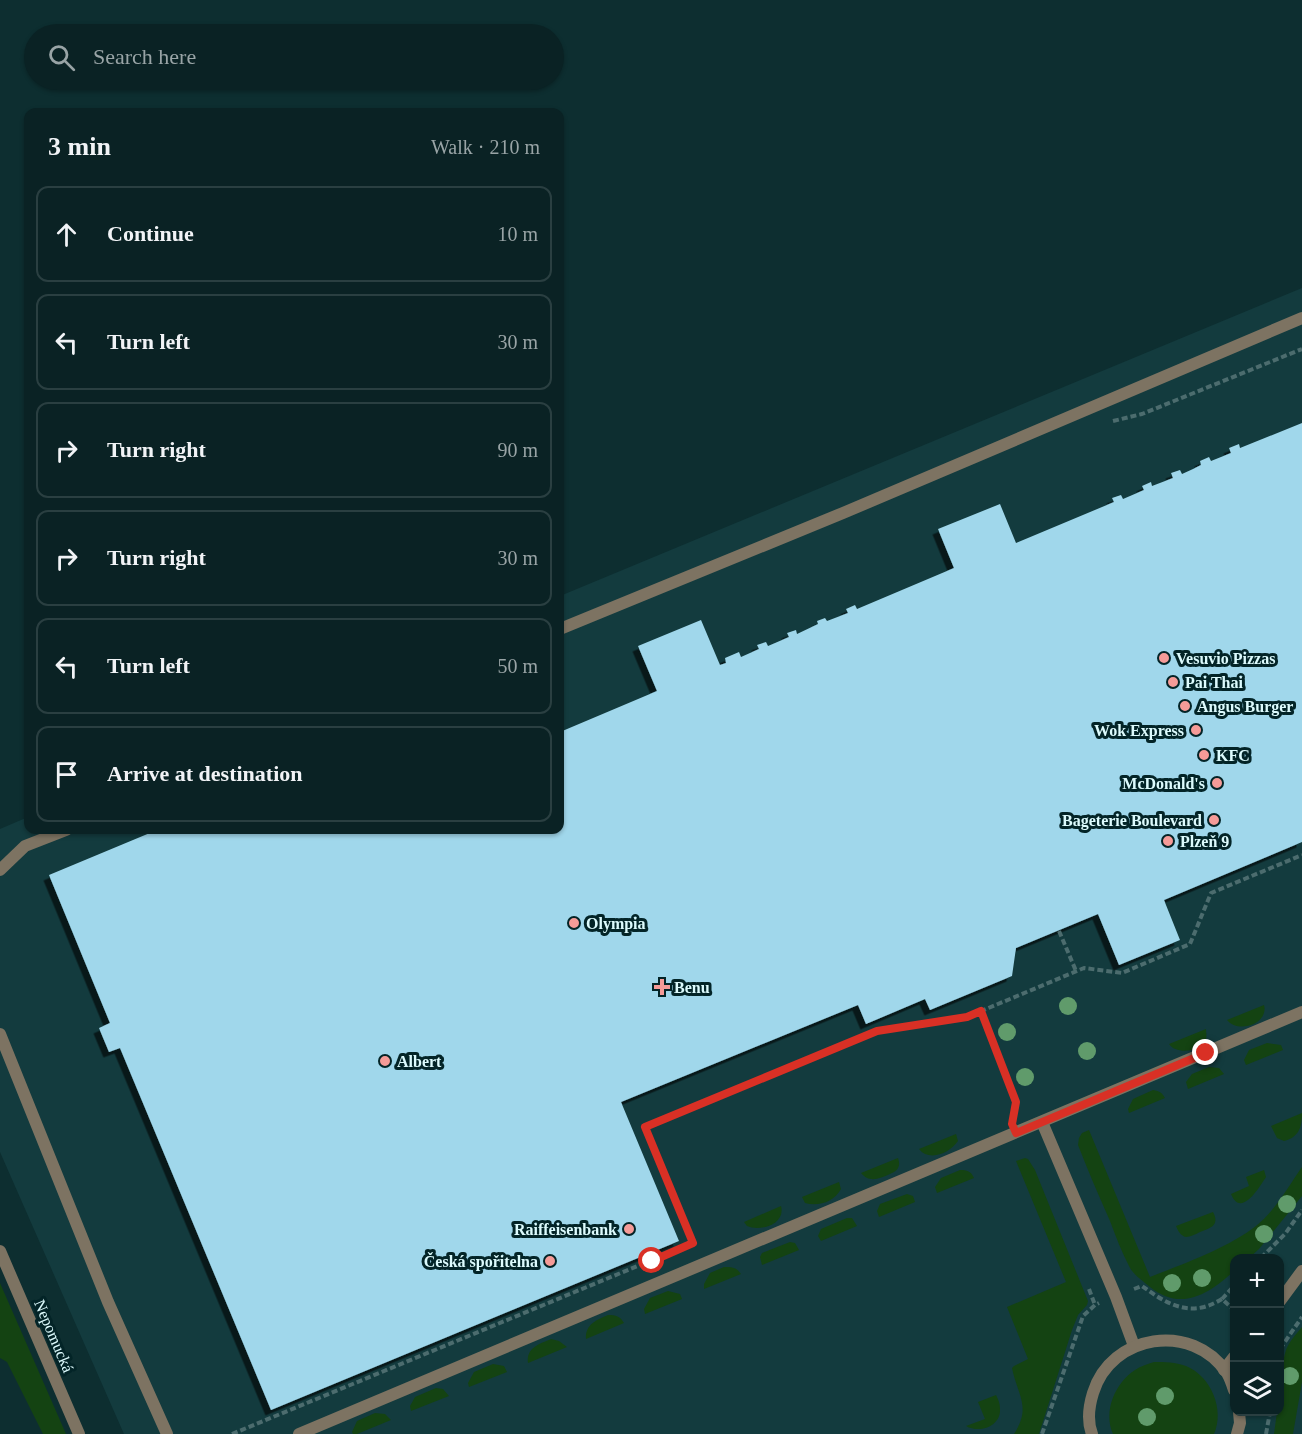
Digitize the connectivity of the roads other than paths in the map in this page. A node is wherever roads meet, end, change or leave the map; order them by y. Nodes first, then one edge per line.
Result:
1 (1302, 318) edge
2 (564, 627) edge
3 (56, 834) edge
4 (0, 870) edge
5 (1302, 1012) edge
6 (0, 1034) edge
7 (1042, 1122) junction
8 (0, 1251) edge
9 (1302, 1271) edge
10 (1284, 1296) edge
11 (1134, 1346) junction
12 (1231, 1362) edge
13 (1224, 1370) junction
14 (1230, 1380) edge
15 (1239, 1416) edge
16 (79, 1434) edge
17 (167, 1434) edge
18 (299, 1434) edge
19 (1092, 1434) edge
20 (1237, 1434) edge

1 - 2 street
3 - 4 street
5 - 7 street
6 - 17 street
7 - 11 street
7 - 18 street
8 - 16 street, Nepomucká
9 - 10 street
11 - 13 street
11 - 19 street
12 - 13 street
13 - 14 street
15 - 20 street

